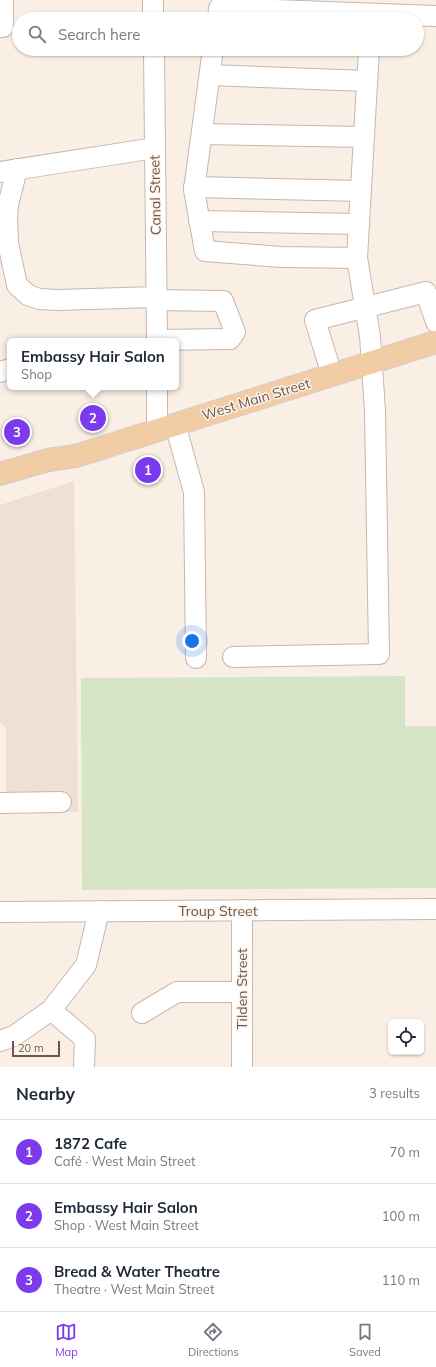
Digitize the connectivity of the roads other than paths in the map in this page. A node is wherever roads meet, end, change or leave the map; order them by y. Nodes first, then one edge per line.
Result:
1 (3, 0) edge
2 (153, 0) edge
3 (330, 6) edge
4 (372, 11) edge
5 (153, 12) edge
6 (219, 12) edge
7 (385, 12) edge
8 (424, 15) edge
9 (436, 16) edge
10 (0, 27) edge
11 (154, 56) edge
12 (212, 56) edge
13 (369, 56) edge
14 (210, 75) junction
15 (367, 81) junction
16 (202, 134) junction
17 (364, 137) junction
18 (155, 148) junction
19 (8, 170) edge
20 (194, 187) junction
21 (361, 191) junction
22 (199, 222) junction
23 (359, 224) junction
24 (357, 258) junction
25 (156, 298) junction
26 (365, 307) junction
27 (436, 322) edge
28 (156, 338) edge
29 (179, 340) edge
30 (436, 342) edge
31 (372, 362) junction
32 (332, 375) junction
33 (158, 390) edge
34 (166, 427) junction
35 (76, 456) junction
36 (0, 474) edge
37 (0, 489) edge
38 (233, 657) dead end
39 (196, 658) dead end
40 (0, 802) edge
41 (61, 802) dead end
42 (436, 909) edge
43 (242, 910) junction
44 (100, 911) junction
45 (0, 912) edge
46 (242, 992) junction
47 (51, 1010) junction
48 (142, 1013) dead end
49 (0, 1041) edge
50 (84, 1067) edge
51 (242, 1067) edge

1 - 10 street
2 - 5 street
3 - 4 street
3 - 6 street
4 - 7 street
8 - 9 street
11 - 18 street, Canal Street
12 - 14 street
13 - 15 street
14 - 15 street
14 - 16 street
15 - 17 street
16 - 17 street
16 - 20 street
17 - 21 street
18 - 19 street
18 - 25 street, Canal Street
19 - 25 street
20 - 21 street
20 - 22 street
21 - 23 street
22 - 23 street
22 - 24 street
23 - 24 street
24 - 26 street
25 - 28 street, Canal Street
25 - 29 street
26 - 27 street
26 - 31 street
26 - 32 street
30 - 31 main road, West Main Street
31 - 32 main road, West Main Street
31 - 38 street
32 - 34 main road, West Main Street
33 - 34 street
34 - 35 main road, West Main Street
34 - 39 street
35 - 36 main road, West Main Street
35 - 37 main road, West Main Street
40 - 41 street
42 - 43 street, Troup Street
43 - 44 street, Troup Street
43 - 46 street, Tilden Street
44 - 45 street, Troup Street
44 - 47 street
46 - 48 street
46 - 51 street, Tilden Street
47 - 49 street
47 - 50 street

